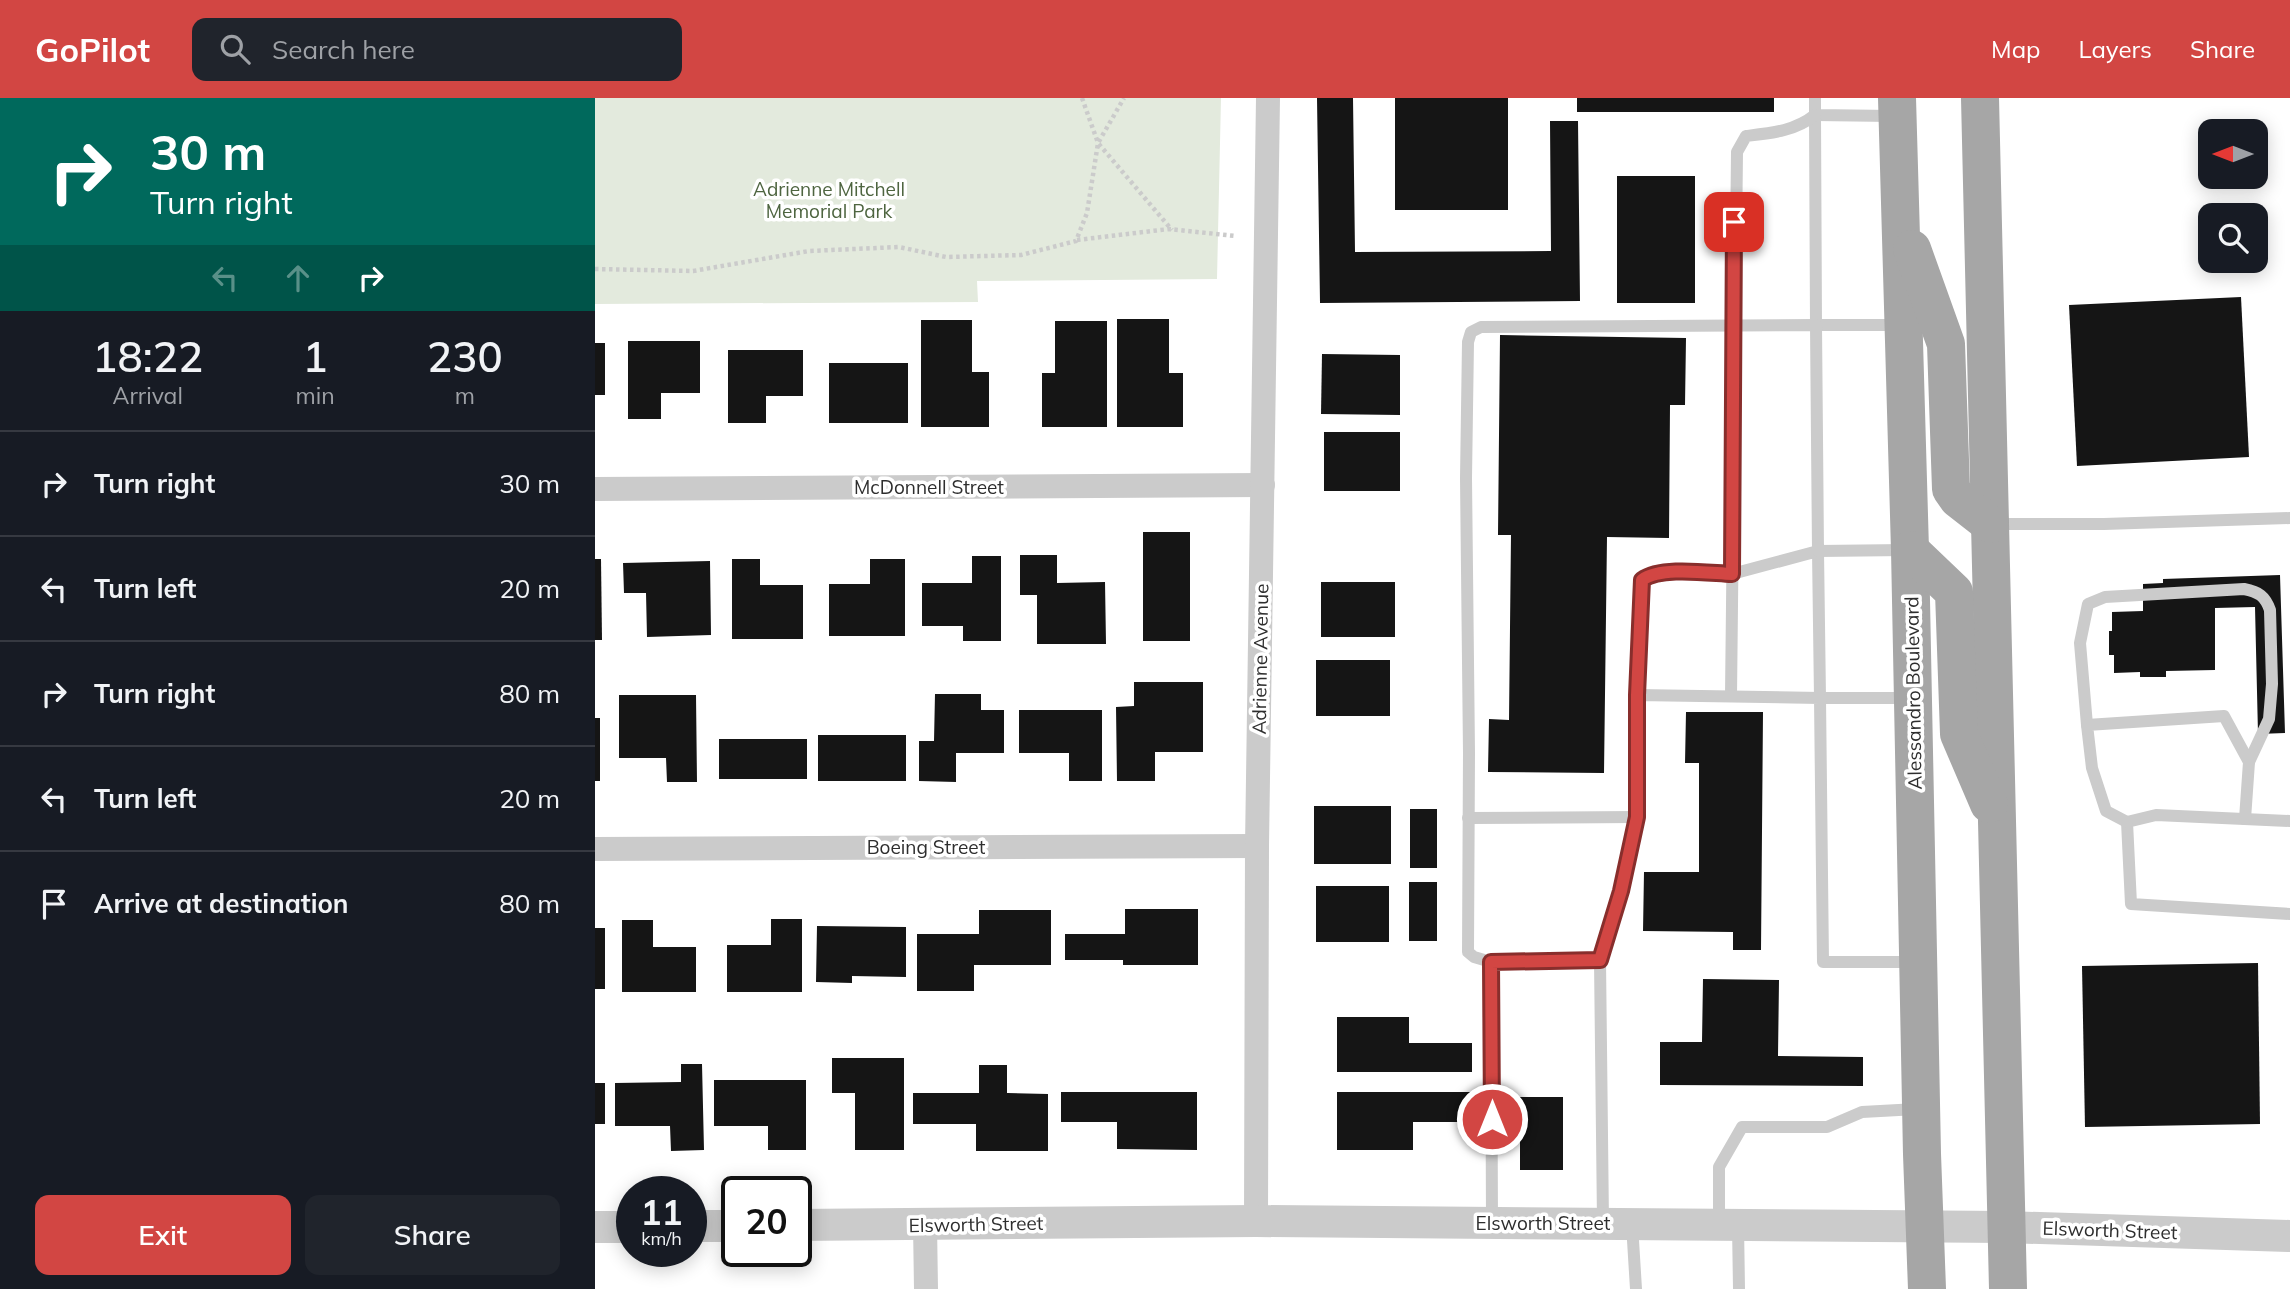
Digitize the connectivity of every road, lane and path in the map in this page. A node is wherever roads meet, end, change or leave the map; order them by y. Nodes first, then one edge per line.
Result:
1 (1082, 98) edge
2 (1124, 98) edge
3 (1268, 98) edge
4 (1815, 98) edge
5 (1980, 98) edge
6 (1897, 107) edge
7 (1815, 116) junction
8 (1098, 143) junction
9 (1173, 230) junction
10 (1235, 236) dead end
11 (1076, 241) junction
12 (595, 269) edge
13 (1733, 325) junction
14 (1817, 325) junction
15 (1922, 325) junction
16 (1263, 485) junction
17 (595, 489) edge
18 (2290, 518) edge
19 (1990, 524) junction
20 (1910, 550) junction
21 (1818, 551) junction
22 (1732, 574) junction
23 (1637, 695) junction
24 (1731, 696) junction
25 (1820, 698) junction
26 (1912, 698) junction
27 (2087, 725) junction
28 (2249, 762) junction
29 (1637, 817) junction
30 (1468, 818) junction
31 (2245, 819) junction
32 (2290, 821) edge
33 (1997, 822) junction
34 (2127, 822) junction
35 (1257, 846) junction
36 (595, 849) edge
37 (2290, 914) edge
38 (1600, 960) junction
39 (1491, 962) junction
40 (1918, 962) junction
41 (1921, 1109) junction
42 (1256, 1221) junction
43 (1492, 1223) junction
44 (925, 1224) junction
45 (1618, 1224) junction
46 (812, 1225) edge
47 (1729, 1225) junction
48 (1925, 1226) junction
49 (595, 1227) edge
50 (616, 1227) edge
51 (2006, 1227) junction
52 (2290, 1236) edge
53 (926, 1289) edge
54 (1636, 1289) edge
55 (1739, 1289) edge
56 (1927, 1289) edge
57 (2008, 1289) edge

1 - 8 path
2 - 8 path
3 - 16 street, Adrienne Avenue
4 - 7 lane
5 - 19 main road
6 - 7 lane
6 - 15 main road
7 - 13 lane
7 - 14 lane
8 - 9 path
8 - 11 path
9 - 10 path
9 - 11 path
11 - 12 path
13 - 14 lane
13 - 22 lane
13 - 30 lane
14 - 15 lane
14 - 21 lane
15 - 19 main road
15 - 20 main road, Alessandro Boulevard
16 - 17 street, McDonnell Street
16 - 35 street, Adrienne Avenue
18 - 19 lane
19 - 33 main road
20 - 21 lane
20 - 26 main road, Alessandro Boulevard
20 - 33 main road
21 - 22 lane
21 - 25 lane
22 - 23 lane
22 - 24 lane
23 - 24 lane
23 - 29 lane
24 - 25 lane
25 - 26 lane
25 - 40 lane
26 - 40 main road, Alessandro Boulevard
27 - 28 lane
27 - 28 lane
27 - 34 lane
28 - 31 lane
29 - 30 lane
29 - 38 lane
30 - 39 lane
31 - 32 lane
31 - 34 lane
33 - 51 main road
34 - 37 lane
35 - 36 street, Boeing Street
35 - 42 street, Adrienne Avenue
38 - 39 lane
38 - 45 lane
39 - 43 lane
40 - 41 main road, Alessandro Boulevard
41 - 47 lane
41 - 48 main road, Alessandro Boulevard
42 - 43 street, Elsworth Street
42 - 44 street, Elsworth Street
43 - 45 street, Elsworth Street
44 - 46 street, Elsworth Street
44 - 53 street
45 - 47 street, Elsworth Street
45 - 54 lane
47 - 48 street, Elsworth Street
47 - 55 lane
48 - 51 street, Elsworth Street
48 - 56 main road, Alessandro Boulevard
49 - 50 street
51 - 52 street, Elsworth Street
51 - 57 main road

